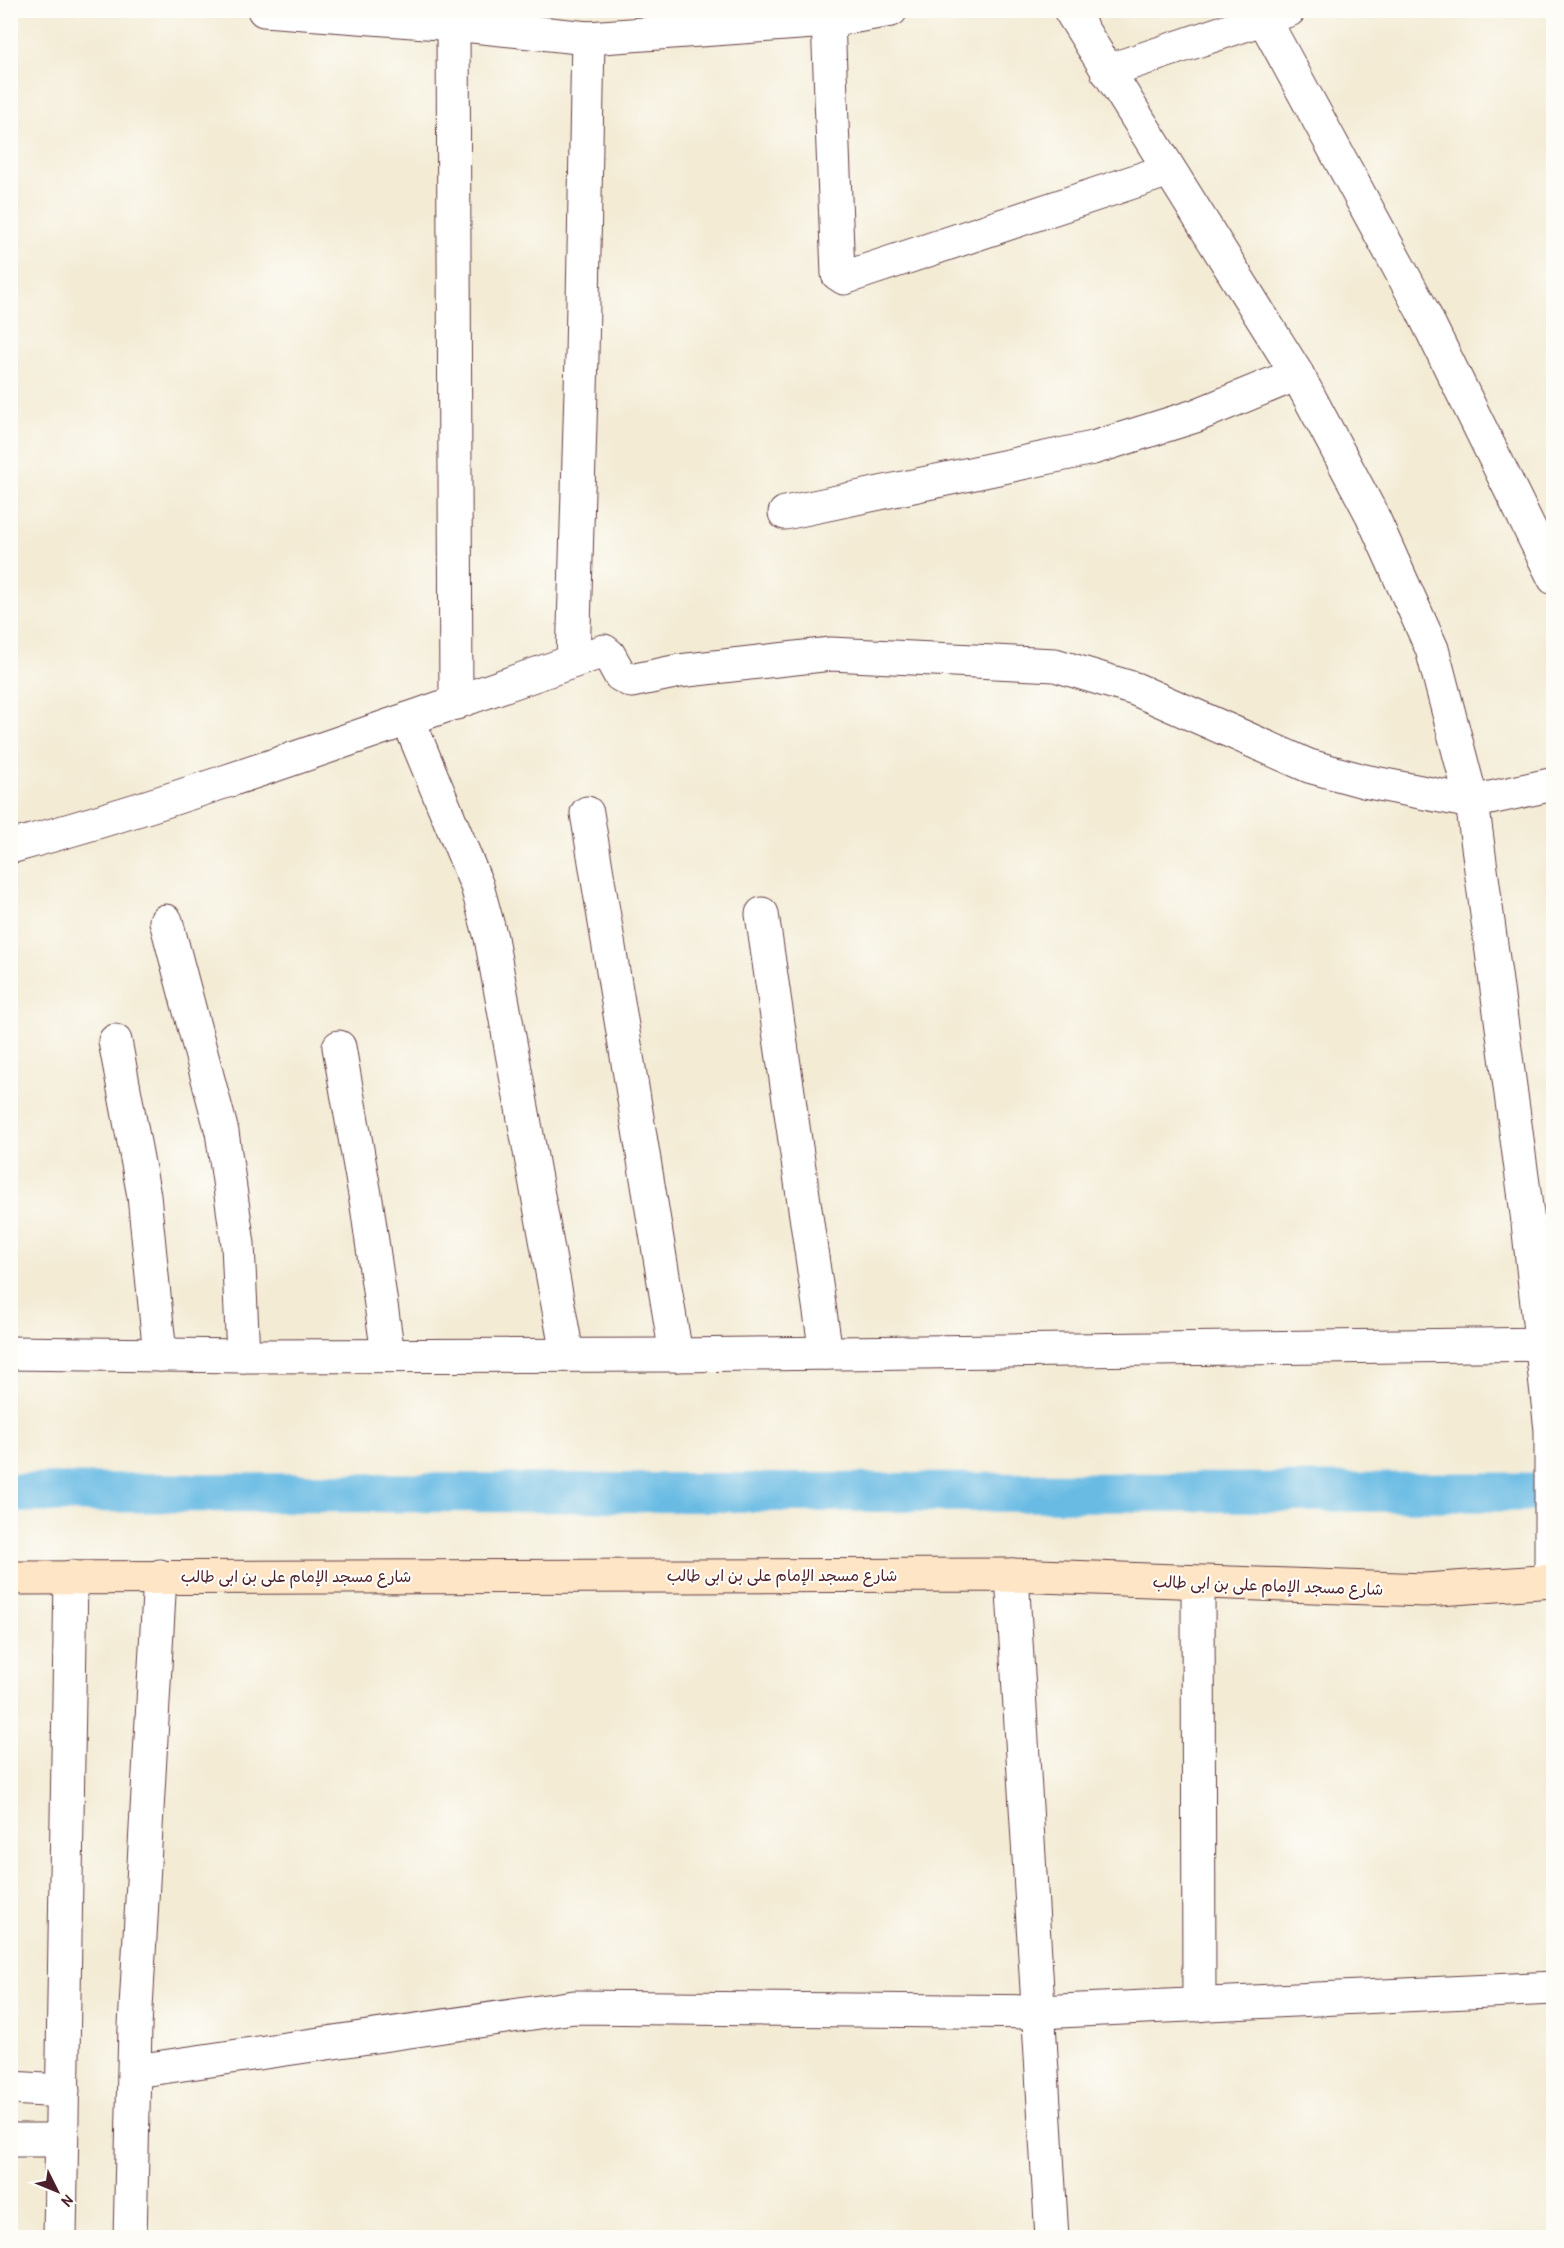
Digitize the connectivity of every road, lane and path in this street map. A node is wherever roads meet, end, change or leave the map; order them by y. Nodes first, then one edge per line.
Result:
1 (264, 10) edge
2 (891, 10) edge
3 (1070, 10) edge
4 (1270, 13) edge
5 (828, 21) junction
6 (453, 24) junction
7 (588, 39) junction
8 (1107, 71) junction
9 (1169, 170) junction
10 (1297, 374) junction
11 (785, 513) dead end
12 (1554, 578) edge
13 (573, 661) junction
14 (456, 703) junction
15 (408, 719) junction
16 (1553, 785) edge
17 (1472, 802) junction
18 (587, 813) dead end
19 (10, 847) edge
20 (762, 914) dead end
21 (166, 921) dead end
22 (115, 1041) dead end
23 (339, 1047) dead end
24 (1547, 1344) edge
25 (10, 1353) edge
26 (826, 1353) junction
27 (388, 1354) junction
28 (567, 1354) junction
29 (160, 1355) junction
30 (676, 1355) junction
31 (243, 1356) junction
32 (1012, 1575) junction
33 (160, 1576) junction
34 (70, 1577) junction
35 (10, 1578) edge
36 (1552, 1580) edge
37 (1198, 1583) junction
38 (1554, 1988) edge
39 (1199, 2005) junction
40 (1038, 2012) junction
41 (135, 2071) junction
42 (10, 2088) edge
43 (63, 2091) junction
44 (10, 2140) edge
45 (60, 2140) junction
46 (60, 2238) edge
47 (130, 2238) edge
48 (1052, 2238) edge

1 - 6 street
2 - 5 street
3 - 8 street
4 - 8 street
4 - 12 street
5 - 7 street
5 - 9 street
6 - 7 street
6 - 14 street
7 - 13 street
8 - 9 street
9 - 10 street
10 - 11 street
10 - 17 street
13 - 14 street
13 - 17 street
14 - 15 street
15 - 19 street
15 - 28 street
16 - 17 street
17 - 24 street
18 - 30 street
20 - 26 street
21 - 31 street
22 - 29 street
23 - 27 street
24 - 26 street
24 - 36 street
25 - 29 street
26 - 30 street
27 - 28 street
27 - 31 street
28 - 30 street
29 - 31 street
32 - 33 street, شارع مسجد الإمام على بن ابى طالب
32 - 37 street, شارع مسجد الإمام على بن ابى طالب
32 - 40 street
33 - 34 street, شارع مسجد الإمام على بن ابى طالب
33 - 41 street
34 - 35 street, شارع مسجد الإمام على بن ابى طالب
34 - 43 street
36 - 37 street, شارع مسجد الإمام على بن ابى طالب
37 - 39 street
38 - 39 street
39 - 40 street
40 - 41 street
40 - 48 street
41 - 47 street
42 - 43 street
43 - 45 street
44 - 45 street
45 - 46 street

